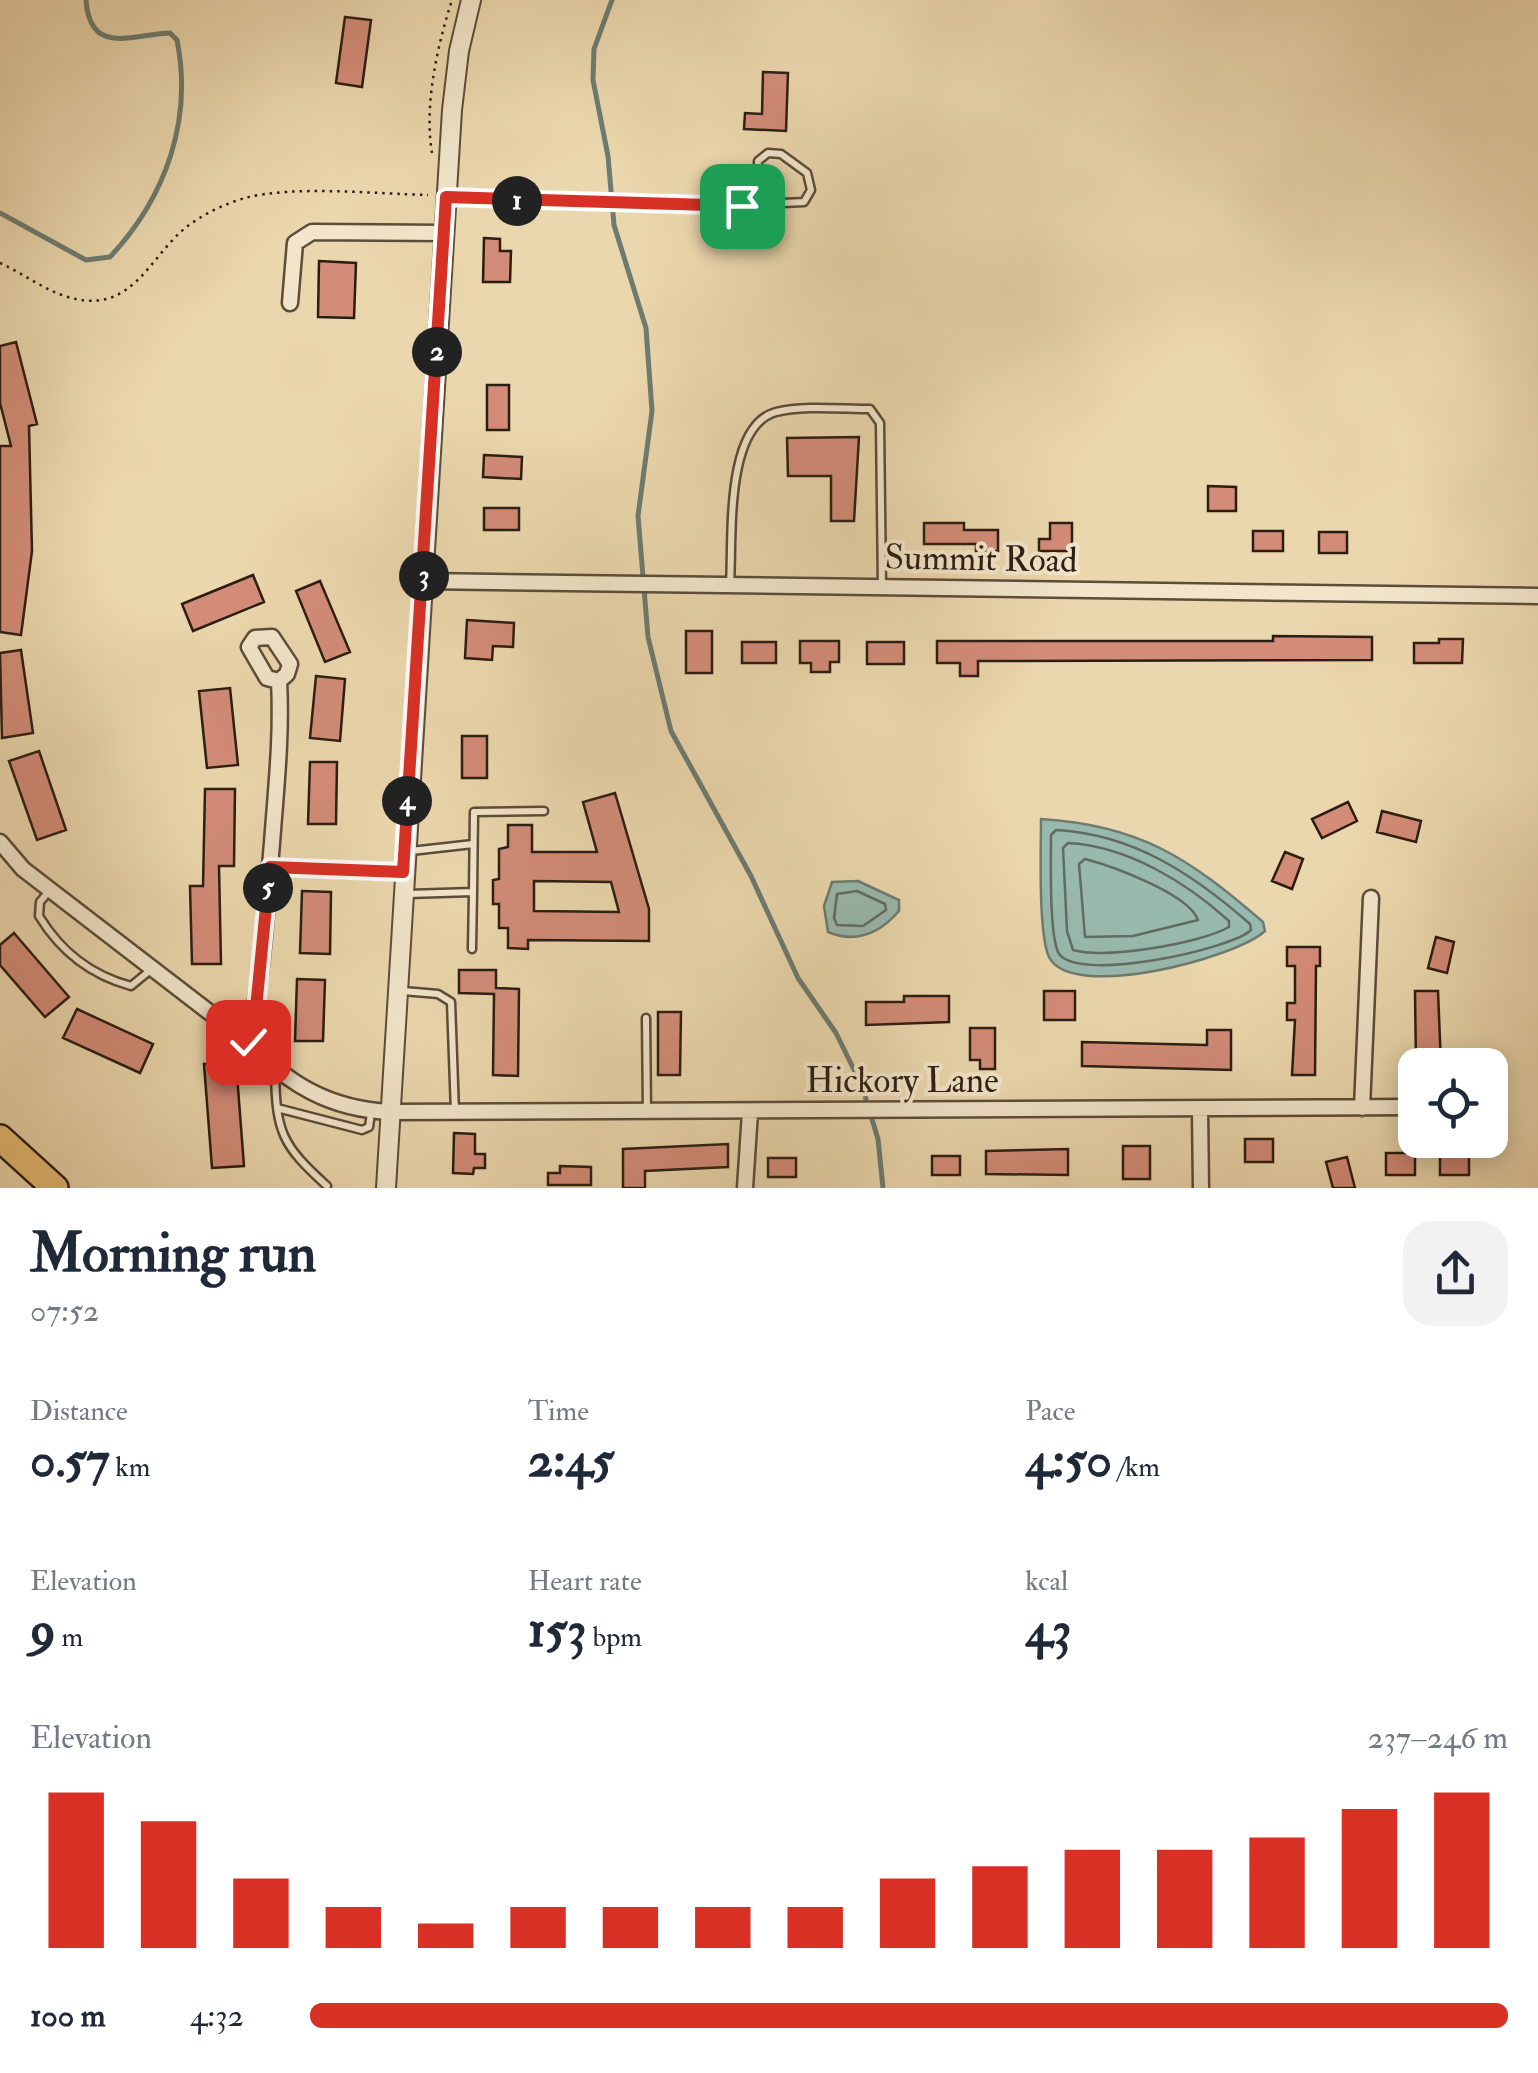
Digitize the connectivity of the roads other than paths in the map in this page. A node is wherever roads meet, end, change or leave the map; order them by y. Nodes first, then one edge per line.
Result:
1 (471, 0) edge
2 (439, 196) junction
3 (759, 204) junction
4 (742, 206) joint
5 (444, 233) junction
6 (290, 302) dead end
7 (424, 582) junction
8 (730, 586) junction
9 (882, 588) junction
10 (1538, 596) edge
11 (279, 681) dead end
12 (544, 811) dead end
13 (0, 842) edge
14 (473, 844) junction
15 (404, 852) junction
16 (270, 867) junction
17 (403, 872) junction
18 (50, 890) junction
19 (472, 892) junction
20 (402, 894) junction
21 (1371, 898) dead end
22 (472, 949) dead end
23 (153, 968) junction
24 (396, 991) junction
25 (646, 1018) dead end
26 (248, 1042) junction
27 (275, 1070) junction
28 (1398, 1107) edge
29 (278, 1108) junction
30 (1362, 1108) junction
31 (1200, 1110) junction
32 (380, 1112) junction
33 (455, 1112) junction
34 (647, 1112) junction
35 (750, 1112) junction
36 (362, 1130) junction
37 (389, 1134) junction
38 (0, 1138) edge
39 (327, 1186) edge
40 (55, 1188) edge
41 (386, 1188) edge
42 (745, 1188) edge
43 (1201, 1188) edge

1 - 2 street
2 - 4 street
2 - 5 street
3 - 3 lane
3 - 4 lane
5 - 6 street
5 - 7 street
7 - 8 street, Summit Road
7 - 15 street
8 - 9 street, Summit Road
8 - 9 lane
9 - 10 street, Summit Road
11 - 16 street
12 - 14 lane
13 - 18 street, Hickory Lane
14 - 15 lane
14 - 19 lane
15 - 17 street
16 - 17 street
16 - 26 street
17 - 20 street
18 - 23 street, Hickory Lane
18 - 23 lane
19 - 20 lane
19 - 22 lane
20 - 24 street
21 - 30 street
23 - 26 street, Hickory Lane
24 - 32 street
24 - 33 lane
25 - 34 lane
26 - 27 street, Hickory Lane
27 - 29 lane
27 - 32 street, Hickory Lane
28 - 30 street, Hickory Lane
29 - 36 lane
29 - 39 lane
30 - 31 street, Hickory Lane
31 - 35 street, Hickory Lane
31 - 43 street
32 - 33 street, Hickory Lane
32 - 36 lane
32 - 37 street
33 - 34 street, Hickory Lane
34 - 35 street, Hickory Lane
35 - 42 street
36 - 37 lane
37 - 41 street
38 - 40 highway

